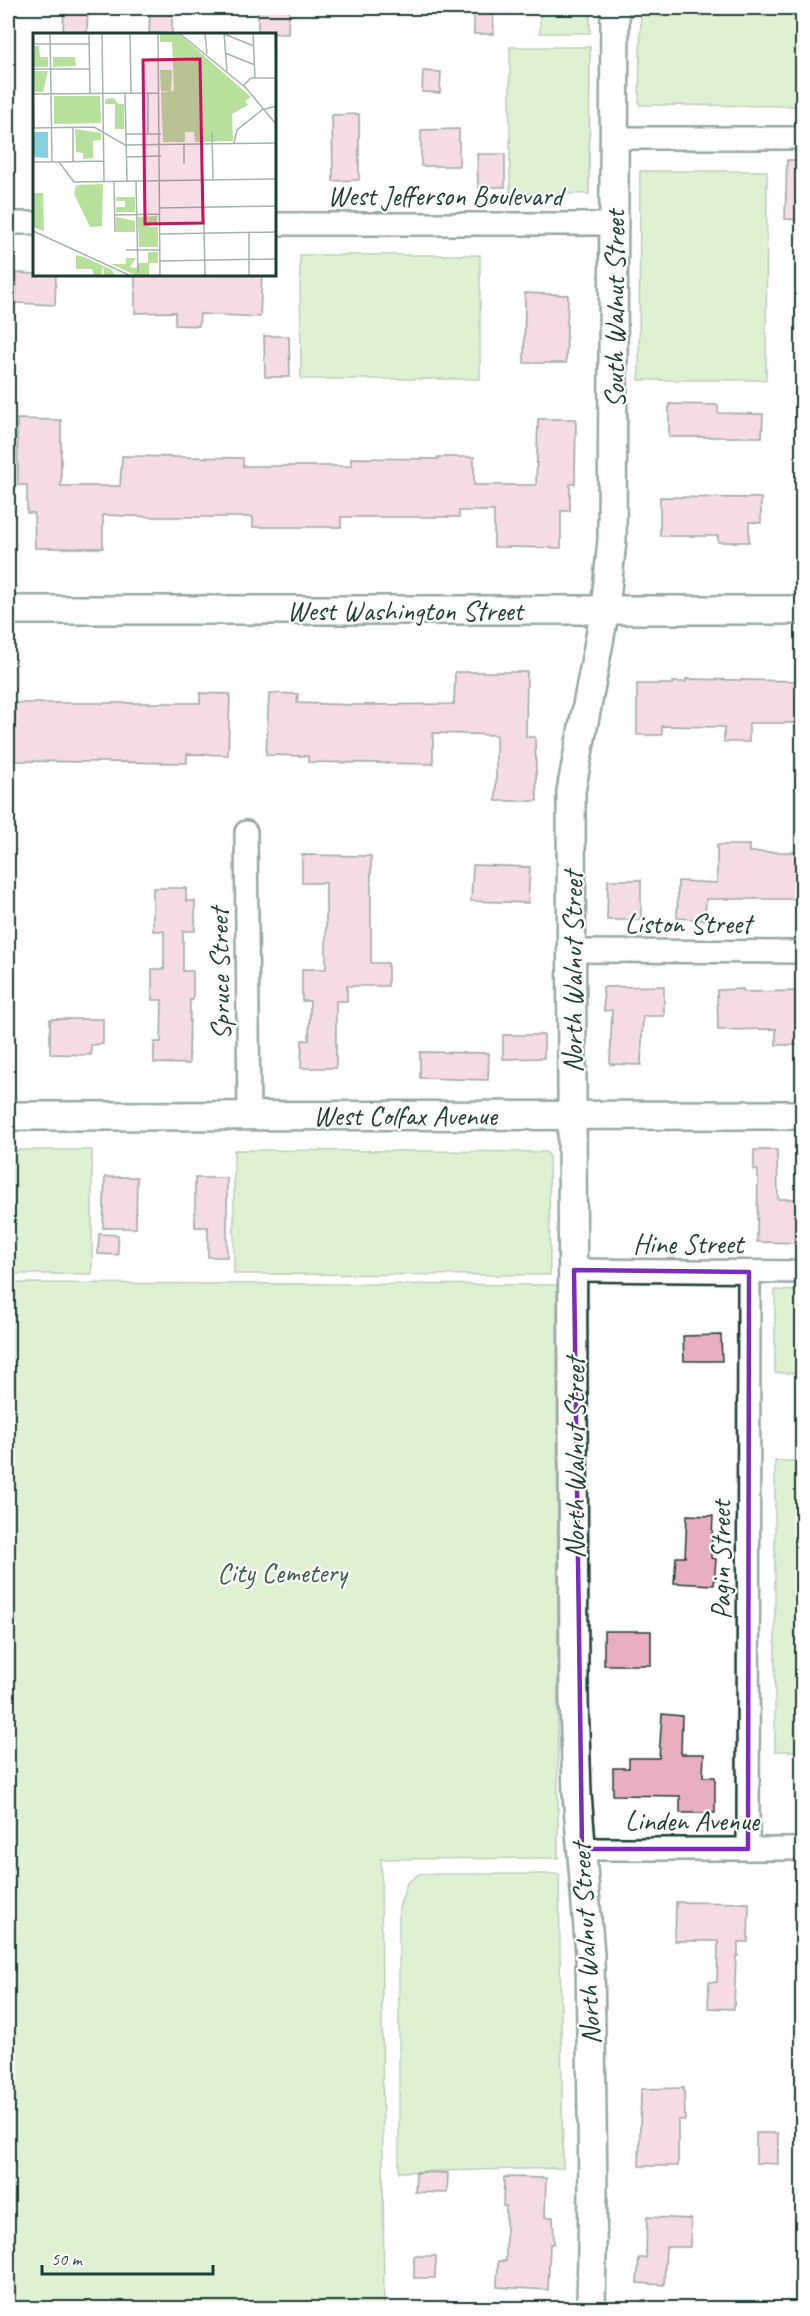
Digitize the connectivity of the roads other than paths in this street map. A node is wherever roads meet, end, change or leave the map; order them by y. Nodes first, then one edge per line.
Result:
1 (615, 8) edge
2 (614, 138) junction
3 (802, 138) edge
4 (8, 223) edge
5 (33, 223) edge
6 (276, 224) edge
7 (615, 224) junction
8 (8, 610) edge
9 (605, 610) junction
10 (802, 610) edge
11 (246, 832) dead end
12 (573, 951) junction
13 (802, 952) edge
14 (573, 1114) junction
15 (802, 1114) edge
16 (249, 1115) junction
17 (8, 1116) edge
18 (574, 1270) junction
19 (749, 1272) junction
20 (802, 1272) edge
21 (582, 1849) junction
22 (748, 1849) junction
23 (802, 1849) edge
24 (591, 2308) edge

1 - 2 street, South Walnut Street
2 - 3 street
2 - 7 street, South Walnut Street
4 - 5 street
6 - 7 street, West Jefferson Boulevard
7 - 9 street, South Walnut Street
8 - 9 street, West Washington Street
9 - 10 street, West Washington Street
9 - 12 street, North Walnut Street
11 - 16 street, Spruce Street
12 - 13 street, Liston Street
12 - 14 street, North Walnut Street
14 - 15 street, West Colfax Avenue
14 - 16 street, West Colfax Avenue
14 - 18 street, North Walnut Street
16 - 17 street, West Colfax Avenue
18 - 19 street, Hine Street
18 - 21 street, North Walnut Street
19 - 20 street, Hine Street
19 - 22 street, Pagin Street
21 - 22 street, Linden Avenue
21 - 24 street, North Walnut Street
22 - 23 street, Linden Avenue

